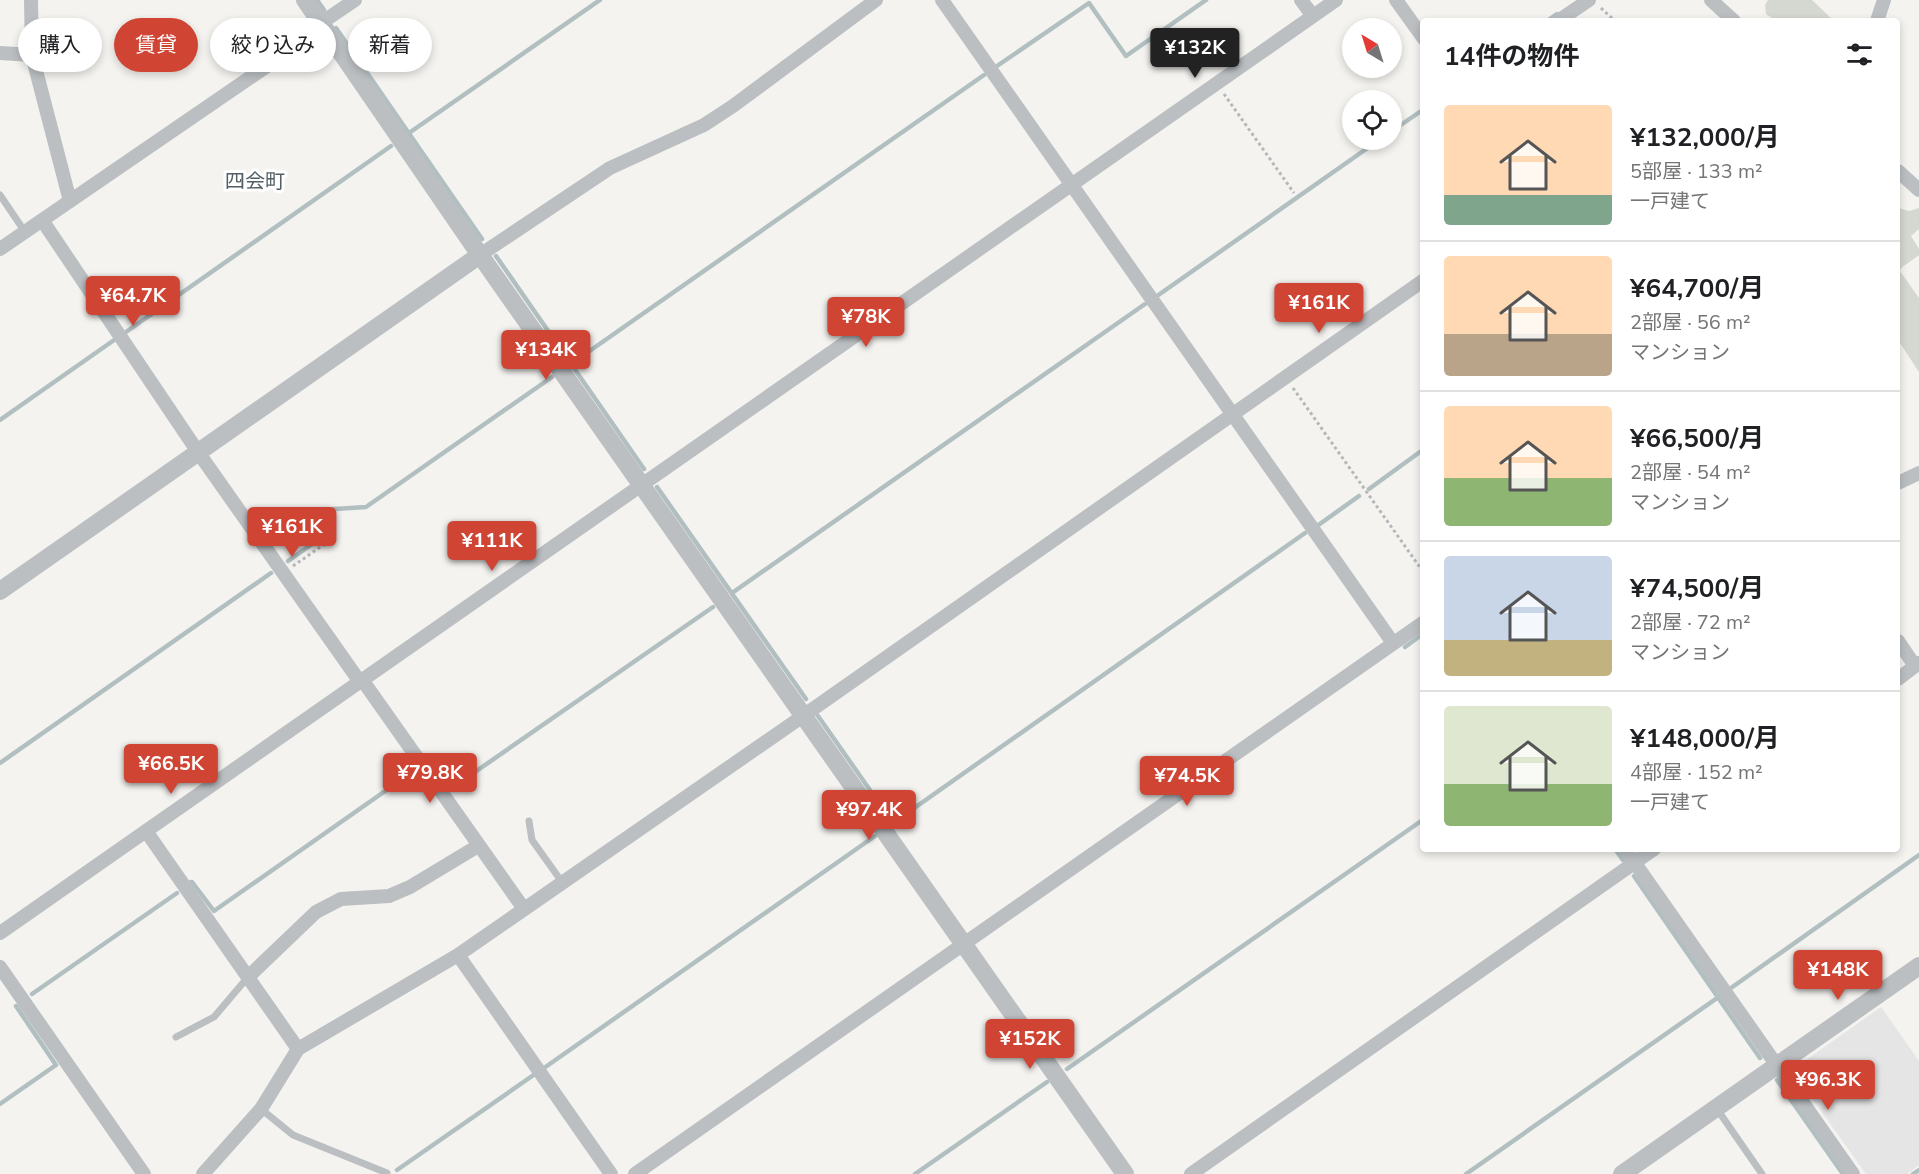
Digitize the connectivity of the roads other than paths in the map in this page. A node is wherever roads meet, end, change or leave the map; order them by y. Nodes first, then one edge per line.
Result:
1 (31, 0) edge
2 (305, 0) edge
3 (355, 0) edge
4 (876, 0) edge
5 (942, 0) edge
6 (1301, 0) edge
7 (1336, 0) edge
8 (1396, 0) edge
9 (1711, 0) edge
10 (1884, 0) edge
11 (1595, 4) edge
12 (1313, 16) junction
13 (31, 18) edge
14 (318, 18) edge
15 (332, 18) edge
16 (1565, 18) edge
17 (1731, 18) edge
18 (1878, 18) edge
19 (1420, 33) edge
20 (336, 44) edge
21 (0, 52) edge
22 (18, 54) edge
23 (36, 72) edge
24 (255, 72) edge
25 (1900, 173) edge
26 (1072, 184) junction
27 (1919, 189) edge
28 (0, 195) edge
29 (70, 201) junction
30 (42, 220) junction
31 (25, 232) junction
32 (0, 249) edge
33 (480, 255) junction
34 (1420, 283) edge
35 (1233, 414) junction
36 (198, 452) junction
37 (1919, 473) edge
38 (1900, 482) edge
39 (642, 487) junction
40 (0, 591) edge
41 (1420, 625) edge
42 (1393, 643) junction
43 (1900, 644) edge
44 (1917, 665) edge
45 (1900, 678) edge
46 (362, 682) junction
47 (803, 716) junction
48 (529, 821) dead end
49 (146, 831) junction
50 (478, 846) junction
51 (1627, 852) edge
52 (1650, 852) edge
53 (1635, 862) junction
54 (562, 882) junction
55 (524, 909) junction
56 (0, 933) edge
57 (964, 944) junction
58 (458, 955) junction
59 (1919, 966) edge
60 (0, 968) edge
61 (248, 977) junction
62 (176, 1037) dead end
63 (298, 1050) junction
64 (1777, 1066) junction
65 (1716, 1108) junction
66 (261, 1109) junction
67 (387, 1173) edge
68 (144, 1174) edge
69 (203, 1174) edge
70 (611, 1174) edge
71 (635, 1174) edge
72 (1125, 1174) edge
73 (1191, 1174) edge
74 (1622, 1174) edge
75 (1762, 1174) edge
76 (1854, 1174) edge

1 - 13 street
2 - 14 street
3 - 15 street
4 - 33 street
5 - 26 street
6 - 12 street
7 - 12 street
8 - 19 street
9 - 17 street
10 - 18 street
11 - 16 street
12 - 26 street
20 - 33 street
21 - 22 street
23 - 29 street
24 - 29 street
25 - 27 street
26 - 35 street
26 - 39 street
28 - 31 lane
29 - 30 street
30 - 31 street
30 - 36 street
31 - 32 street
33 - 36 street
33 - 39 street
34 - 35 street
35 - 42 street
35 - 47 street
36 - 40 street
36 - 46 street
37 - 38 street
39 - 46 street
39 - 47 street
41 - 42 street
42 - 57 street
43 - 44 street
44 - 45 street
46 - 49 street
46 - 50 street
47 - 54 street
47 - 57 street
48 - 54 lane
49 - 56 street
49 - 61 street
50 - 55 street
50 - 61 street
51 - 53 street
52 - 53 street
53 - 64 street
53 - 73 street
54 - 55 street
55 - 58 street
57 - 71 street
57 - 72 street
58 - 63 street
58 - 70 street
59 - 64 street
60 - 68 street
61 - 62 lane
61 - 63 street
63 - 66 street
64 - 65 street
64 - 76 street
65 - 74 street
65 - 75 lane
66 - 67 lane
66 - 69 street

